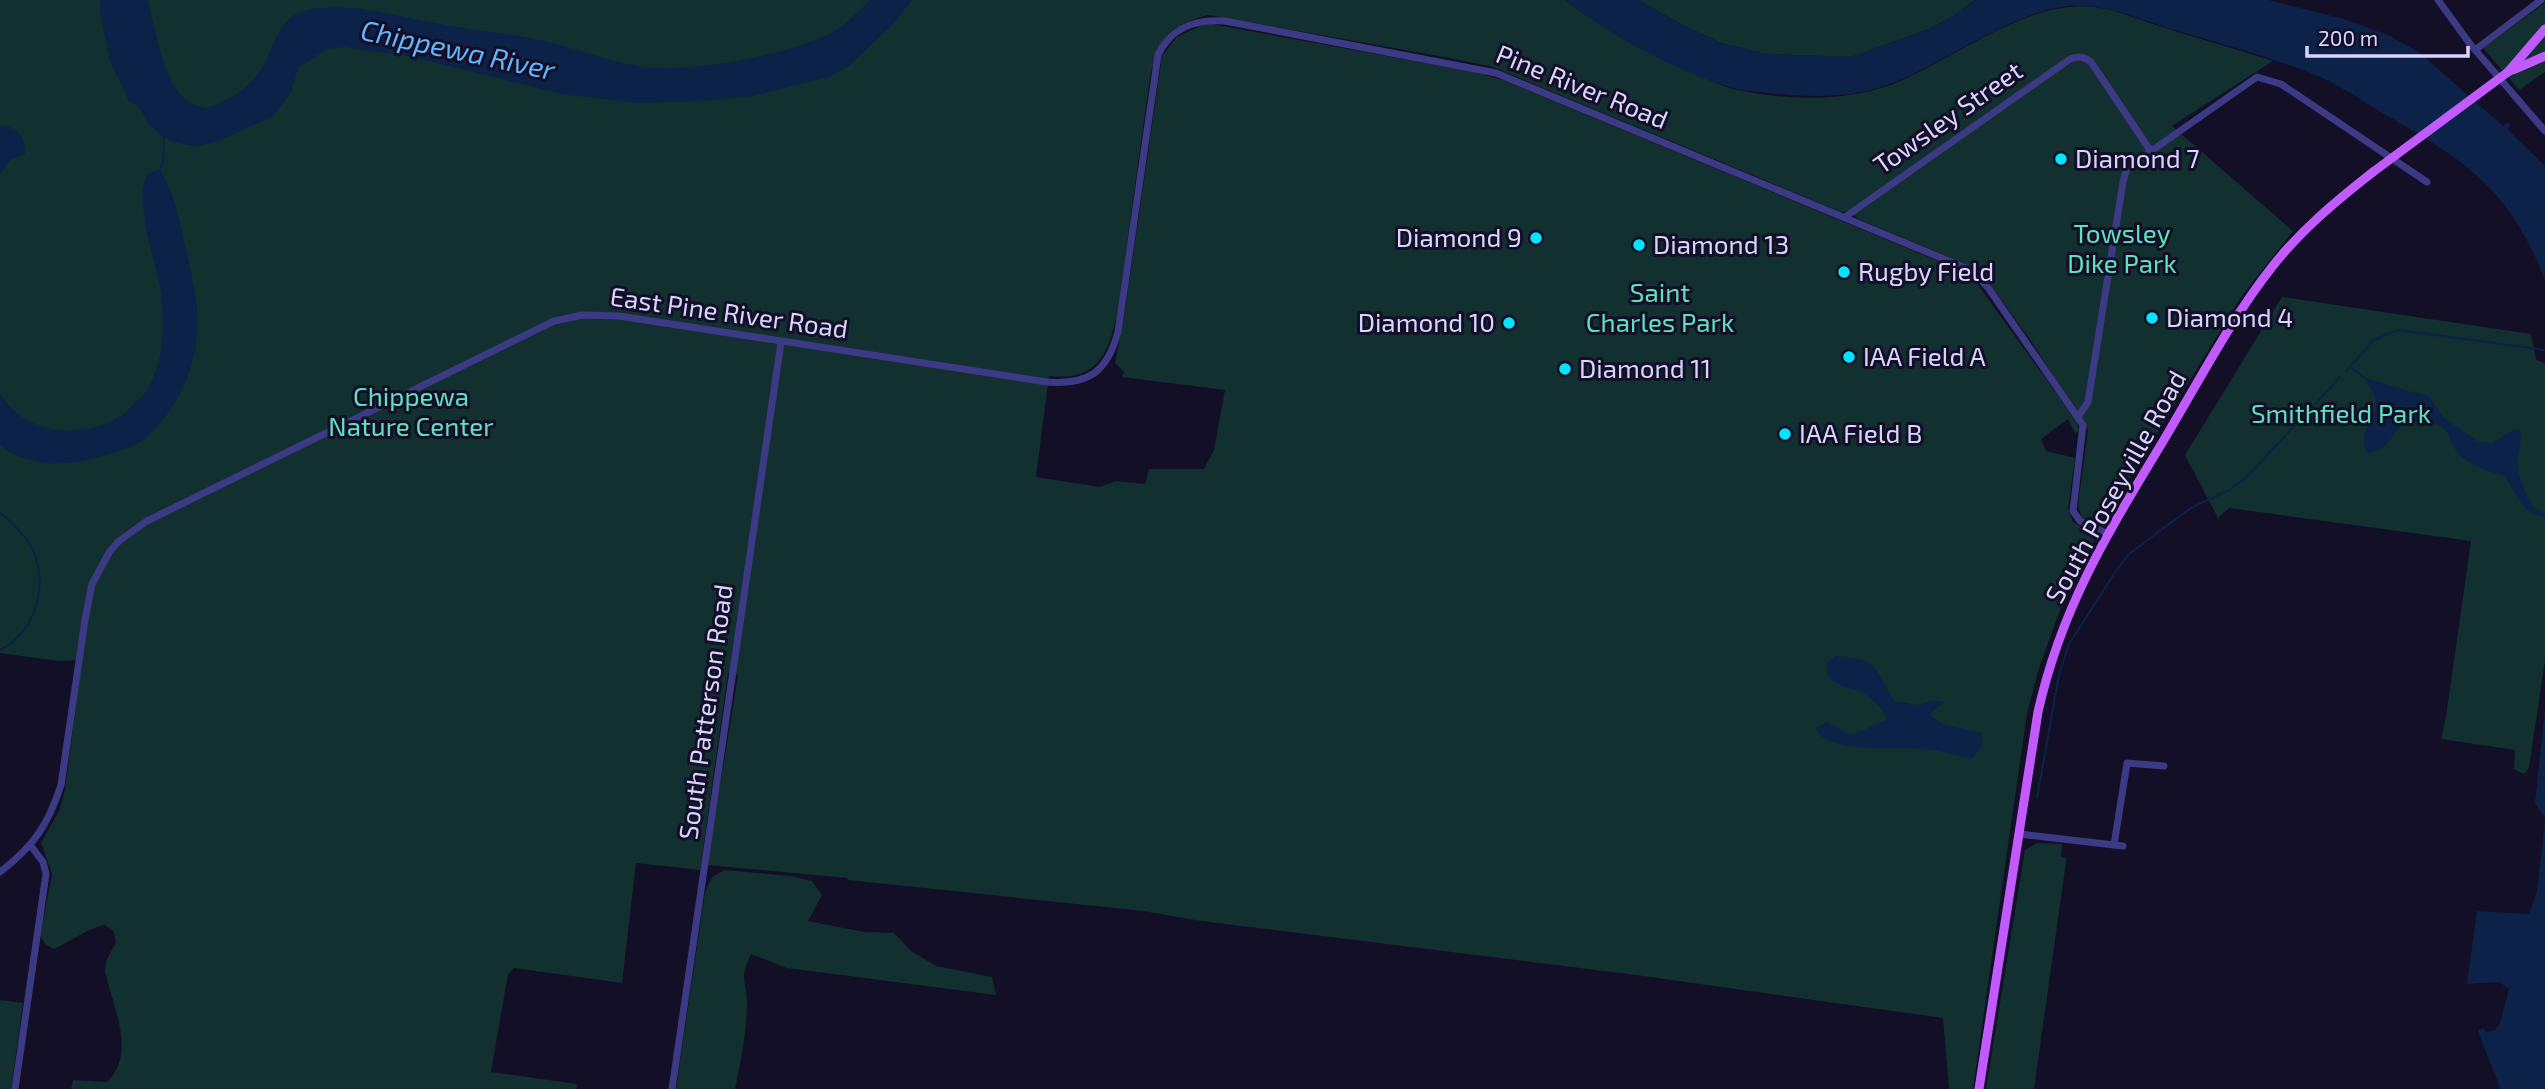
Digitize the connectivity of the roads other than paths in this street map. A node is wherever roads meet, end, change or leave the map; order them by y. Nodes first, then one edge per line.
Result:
1 (2438, 0) edge
2 (2539, 1) edge
3 (2545, 29) edge
4 (2475, 50) junction
5 (2545, 56) edge
6 (2508, 72) junction
7 (2545, 131) edge
8 (2150, 150) junction
9 (2427, 182) dead end
10 (1844, 217) junction
11 (781, 341) junction
12 (1074, 383) joint
13 (2078, 417) junction
14 (2108, 534) junction
15 (2164, 766) dead end
16 (2019, 834) junction
17 (31, 846) junction
18 (0, 872) edge
19 (15, 1089) edge
20 (673, 1089) edge
21 (1979, 1089) edge

1 - 4 street
2 - 4 street
3 - 6 main road
4 - 7 street
5 - 6 main road
6 - 14 main road, South Poseyville Road, bridge
8 - 9 street
8 - 10 street, Towsley Street
8 - 13 street
10 - 12 street, Pine River Road
10 - 13 street, Pine River Road
11 - 12 street, East Pine River Road
11 - 17 street, East Pine River Road
11 - 20 street, South Patterson Road
13 - 14 street, Pine River Road
14 - 16 main road, South Poseyville Road
15 - 16 street
16 - 21 main road, South Poseyville Road
17 - 18 street, East Pine River Road
17 - 19 street

